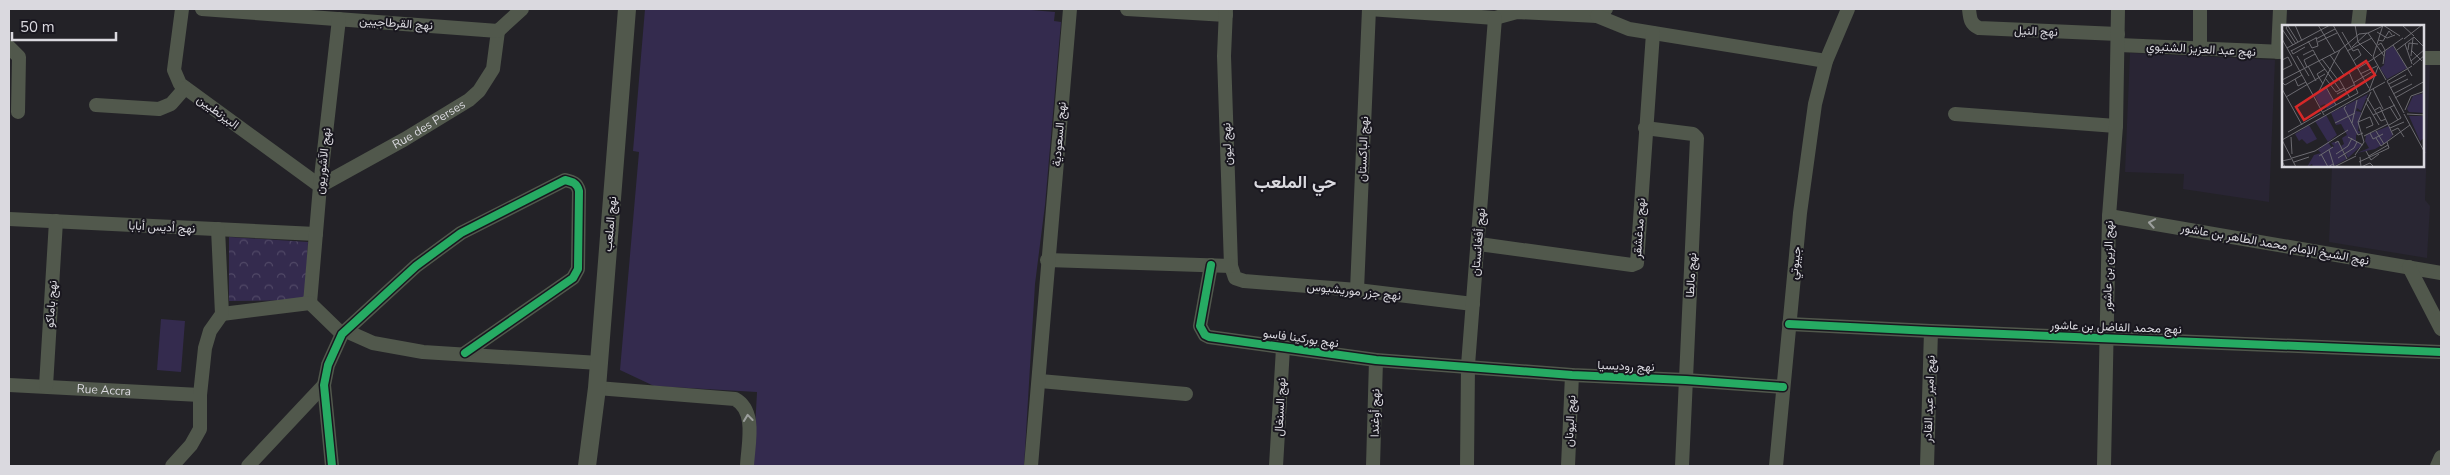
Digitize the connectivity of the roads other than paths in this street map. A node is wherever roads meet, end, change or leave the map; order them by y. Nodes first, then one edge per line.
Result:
1 (182, 9) edge
2 (202, 9) edge
3 (522, 9) edge
4 (627, 9) edge
5 (1070, 9) edge
6 (1127, 9) edge
7 (1369, 9) edge
8 (1848, 9) edge
9 (1969, 9) edge
10 (2118, 9) edge
11 (2200, 9) edge
12 (2280, 9) edge
13 (2360, 9) edge
14 (1455, 11) edge
15 (1563, 11) edge
16 (1226, 12) edge
17 (1602, 12) edge
18 (1495, 18) junction
19 (340, 19) junction
20 (2358, 25) edge
21 (498, 31) junction
22 (1653, 33) junction
23 (2118, 39) junction
24 (9, 47) edge
25 (2200, 49) junction
26 (2281, 52) edge
27 (2425, 58) edge
28 (2441, 58) edge
29 (1826, 61) junction
30 (186, 88) junction
31 (96, 105) dead end
32 (18, 112) dead end
33 (1955, 114) dead end
34 (2116, 126) junction
35 (1645, 128) junction
36 (320, 186) junction
37 (2109, 216) junction
38 (9, 219) edge
39 (56, 222) junction
40 (218, 229) junction
41 (316, 234) junction
42 (1478, 244) junction
43 (1047, 260) junction
44 (1211, 265) junction
45 (2409, 267) junction
46 (1233, 272) junction
47 (2441, 273) edge
48 (1357, 290) junction
49 (310, 304) junction
50 (1473, 304) junction
51 (222, 314) junction
52 (1789, 324) junction
53 (2441, 329) edge
54 (1931, 331) junction
55 (344, 332) junction
56 (2107, 338) junction
57 (1283, 348) junction
58 (2441, 352) edge
59 (465, 353) junction
60 (1376, 360) junction
61 (599, 363) junction
62 (1468, 365) junction
63 (1572, 375) junction
64 (1686, 380) junction
65 (1040, 381) junction
66 (9, 385) edge
67 (324, 385) junction
68 (46, 386) junction
69 (1783, 387) junction
70 (597, 388) junction
71 (1186, 394) dead end
72 (200, 395) junction
73 (592, 438) junction
74 (2441, 457) edge
75 (172, 466) edge
76 (248, 466) edge
77 (332, 466) edge
78 (587, 466) edge
79 (593, 466) edge
80 (747, 466) edge
81 (1031, 466) edge
82 (1276, 466) edge
83 (1373, 466) edge
84 (1467, 466) edge
85 (1568, 466) edge
86 (1682, 466) edge
87 (1776, 466) edge
88 (1927, 466) edge
89 (2104, 466) edge
90 (2437, 466) edge

1 - 30 street, البيزنطيين
2 - 19 street, نهج القرطاجيين
3 - 21 street
4 - 61 street, نهج الملعب
5 - 43 street, نهج السعودية
6 - 16 street
7 - 14 street
7 - 48 street, نهج الباكستان
8 - 29 street, جيبوتي
9 - 23 street, نهج النيل
10 - 23 street, نهج الزين بن عاشور
11 - 25 street
12 - 26 street
13 - 20 street
14 - 18 street
15 - 17 street
15 - 18 street
16 - 46 street, نهج ليون
17 - 22 street
18 - 42 street, نهج أفغانستان
19 - 21 street, نهج القرطاجيين
19 - 36 street, نهج الآشوريون
21 - 36 street, Rue des Perses
22 - 29 street
22 - 35 street, نهج مدغشقر
23 - 25 street, نهج عبد العزيز الشتيوي
23 - 34 street, نهج الزين بن عاشور
24 - 32 street
25 - 26 street, نهج عبد العزيز الشتيوي
27 - 28 street
29 - 52 street, جيبوتي
30 - 31 street
30 - 36 street, البيزنطيين
33 - 34 street
34 - 37 street, نهج الزين بن عاشور
35 - 42 street, نهج مدغشقر
35 - 64 street, نهج مالطا
36 - 41 street, نهج الآشوريون
45 -> 37 street, نهج الشيخ الإمام محمد الطاهر بن عاشور
37 - 56 street, نهج الزين بن عاشور
38 - 39 street, نهج أديس أبابا
39 - 40 street, نهج أديس أبابا
39 - 68 street, نهج باماكو
40 - 41 street, نهج أديس أبابا
40 - 51 street
41 - 49 street, نهج الآشوريون
42 - 50 street, نهج أفغانستان
43 - 44 street, نهج جزر موريشيوس
43 - 65 street, نهج السعودية
44 - 46 street, نهج جزر موريشيوس
44 - 57 street, نهج بوركينا فاسو
45 - 47 street, نهج الشيخ الإمام محمد الطاهر بن عاشور
45 - 53 street
46 - 48 street, نهج جزر موريشيوس
48 - 50 street, نهج جزر موريشيوس
49 - 51 street
49 - 55 street
50 - 62 street, نهج أفغانستان
51 - 72 street
52 - 54 street, نهج محمد الفاضل بن عاشور
52 - 69 street, جيبوتي
54 - 56 street, نهج محمد الفاضل بن عاشور
54 - 88 street, نهج امير عبد القادر
55 - 59 street
55 - 59 street
55 - 67 street
56 - 58 street, نهج محمد الفاضل بن عاشور
56 - 89 street, نهج الزين بن عاشور
57 - 60 street, نهج بوركينا فاسو
57 - 82 street, نهج السنغال
59 - 61 street
60 - 62 street, نهج بوركينا فاسو
60 - 83 street, نهج أوغندا
61 - 70 street, نهج الملعب
62 - 63 street, نهج روديسيا
62 - 84 street, نهج أفغانستان
63 - 64 street, نهج روديسيا
63 - 85 street, نهج اليونان
64 - 69 street, نهج روديسيا
64 - 86 street, نهج مالطا
65 - 71 street
65 - 81 street, نهج السعودية
66 - 68 street, Rue Accra
67 - 76 street
67 - 77 street
68 - 72 street, Rue Accra
69 - 87 street, جيبوتي
70 - 73 street, نهج الملعب
80 -> 70 street
72 - 75 street
73 - 78 street, نهج الملعب
73 - 79 street, نهج الملعب
74 - 90 street

